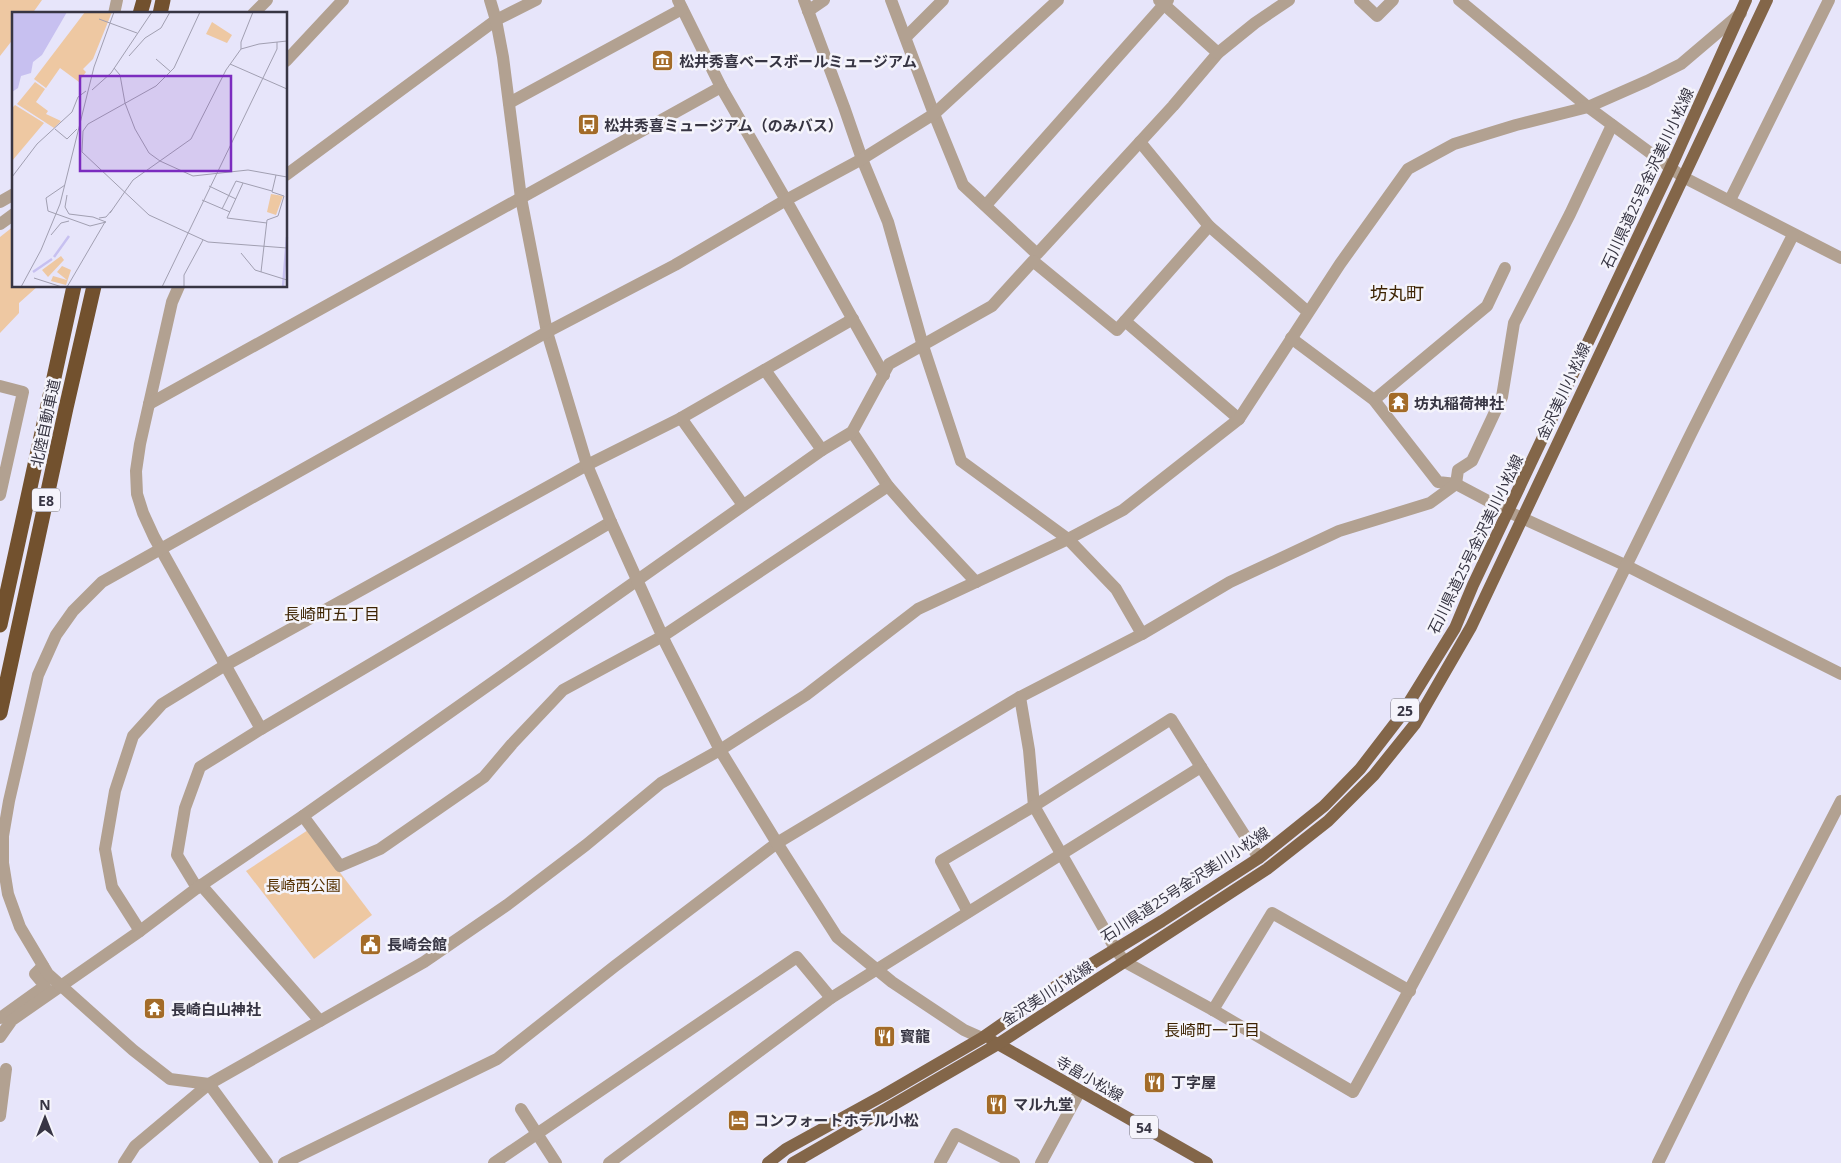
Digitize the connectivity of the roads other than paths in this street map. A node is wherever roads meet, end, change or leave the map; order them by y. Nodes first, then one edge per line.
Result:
1 (267, 0) edge
2 (343, 0) edge
3 (490, 0) edge
4 (536, 0) edge
5 (824, 0) edge
6 (891, 0) edge
7 (943, 0) edge
8 (1058, 0) edge
9 (1289, 0) edge
10 (1360, 0) edge
11 (1393, 0) edge
12 (1459, 0) edge
13 (1746, 0) edge
14 (1767, 0) edge
15 (1829, 0) edge
16 (1164, 1) edge
17 (680, 4) edge
18 (806, 5) edge
19 (256, 12) edge
20 (1741, 13) junction
21 (496, 20) junction
22 (906, 37) junction
23 (1218, 53) junction
24 (288, 60) edge
25 (721, 87) junction
26 (509, 103) junction
27 (1588, 107) junction
28 (934, 114) junction
29 (1612, 125) junction
30 (1140, 142) junction
31 (862, 159) junction
32 (1671, 167) junction
33 (288, 174) edge
34 (1683, 177) junction
35 (12, 195) edge
36 (521, 198) junction
37 (786, 200) junction
38 (1730, 200) junction
39 (0, 202) edge
40 (986, 205) junction
41 (12, 215) edge
42 (0, 224) edge
43 (1209, 226) junction
44 (1793, 235) junction
45 (1841, 258) edge
46 (1505, 268) dead end
47 (74, 288) edge
48 (94, 288) edge
49 (177, 288) edge
50 (1308, 312) junction
51 (853, 319) junction
52 (1125, 321) junction
53 (547, 332) junction
54 (1291, 338) junction
55 (923, 346) junction
56 (765, 370) junction
57 (884, 375) junction
58 (0, 386) edge
59 (1374, 400) junction
60 (149, 404) junction
61 (681, 418) junction
62 (1239, 419) junction
63 (852, 432) junction
64 (822, 450) junction
65 (587, 465) junction
66 (1456, 484) junction
67 (888, 486) junction
68 (0, 495) edge
69 (743, 505) junction
70 (1509, 512) junction
71 (1522, 517) junction
72 (611, 522) junction
73 (1068, 540) junction
74 (161, 550) junction
75 (1627, 566) junction
76 (637, 580) junction
77 (976, 582) junction
78 (0, 625) edge
79 (1142, 634) junction
80 (662, 636) junction
81 (224, 666) junction
82 (1841, 674) edge
83 (1020, 697) junction
84 (0, 713) edge
85 (261, 729) junction
86 (720, 750) junction
87 (1201, 767) junction
88 (1841, 801) edge
89 (1034, 806) junction
90 (303, 816) junction
91 (777, 843) junction
92 (1062, 854) junction
93 (1260, 858) junction
94 (199, 886) junction
95 (968, 912) junction
96 (140, 931) junction
97 (1116, 950) junction
98 (1126, 962) junction
99 (43, 966) junction
100 (876, 969) junction
101 (61, 985) junction
102 (1410, 990) junction
103 (831, 998) junction
104 (1213, 1010) junction
105 (0, 1018) edge
106 (320, 1021) junction
107 (0, 1036) edge
108 (982, 1038) junction
109 (998, 1044) junction
110 (6, 1069) dead end
111 (208, 1084) junction
112 (1080, 1091) junction
113 (521, 1109) dead end
114 (0, 1116) edge
115 (538, 1134) junction
116 (124, 1163) edge
117 (267, 1163) edge
118 (284, 1163) edge
119 (494, 1163) edge
120 (556, 1163) edge
121 (609, 1163) edge
122 (768, 1163) edge
123 (793, 1163) edge
124 (940, 1163) edge
125 (1014, 1163) edge
126 (1041, 1163) edge
127 (1208, 1163) edge
128 (1658, 1163) edge

1 - 19 street
2 - 24 street
3 - 21 street
4 - 21 street
5 - 18 street
6 - 22 street
7 - 22 street
8 - 28 street
9 - 23 street
10 - 11 street
12 - 27 street
13 - 20 main road, 石川県道25号金沢美川小松線 / 25
14 - 34 main road, 金沢美川小松線 / 25
15 - 38 street
16 - 23 street
16 - 40 street
17 - 25 street
17 - 26 street
18 - 31 street
20 - 27 street
20 - 32 main road, 石川県道25号金沢美川小松線 / 25
21 - 26 street
21 - 33 street
22 - 28 street
23 - 30 street
25 - 36 street
25 - 37 street
26 - 36 street
27 - 29 street
27 - 50 street
28 - 31 street
28 - 40 street
29 - 32 street
29 - 66 street
30 - 40 street
30 - 43 street
31 - 37 street
31 - 55 street
32 - 34 street
32 - 70 main road, 石川県道25号金沢美川小松線 / 25
34 - 38 street
34 - 71 main road, 金沢美川小松線 / 25
35 - 39 street
36 - 53 street
36 - 60 street
37 - 51 street
37 - 53 street
38 - 44 street
41 - 42 street
43 - 50 street
43 - 52 street
44 - 45 street
44 - 75 street
46 - 59 street
47 - 78 highway, 北陸自動車道 / E8
48 - 84 highway, 北陸自動車道 / E8
49 - 60 street
50 - 54 street
51 - 56 street
51 - 57 street
52 - 55 street
52 - 62 street
53 - 65 street
53 - 74 street
54 - 59 street
54 - 62 street
55 - 57 street
55 - 73 street
56 - 61 street
56 - 64 street
57 - 63 street
58 - 68 street
59 - 66 street
60 - 74 street
61 - 65 street
61 - 69 street
62 - 73 street
63 - 64 street
63 - 67 street
64 - 69 street
65 - 72 street
65 - 81 street
66 - 70 street
66 - 79 street
67 - 77 street
67 - 80 street
69 - 76 street
70 - 71 street
70 - 93 main road, 石川県道25号金沢美川小松線 / 25
71 - 75 street
71 - 98 main road, 金沢美川小松線 / 25
72 - 76 street
72 - 85 street
73 - 77 street
73 - 79 street
74 - 81 street
74 - 99 street
75 - 82 street
75 - 102 street
76 - 80 street
76 - 90 street
77 - 86 street
79 - 83 street
80 - 86 street
80 - 90 street
81 - 85 street
81 - 96 street
83 - 89 street
83 - 91 street
85 - 94 street
86 - 91 street
86 - 106 street
87 - 89 street
87 - 92 street
87 - 93 street
88 - 128 street
89 - 92 street
89 - 95 street
90 - 94 street
91 - 100 street
91 - 118 street
92 - 95 street
92 - 97 street
93 - 97 main road, 石川県道25号金沢美川小松線 / 25
94 - 96 street
94 - 106 street
95 - 100 street
96 - 101 street
97 - 98 street
97 - 108 main road, 石川県道25号金沢美川小松線 / 25
98 - 104 street
98 - 109 main road, 金沢美川小松線 / 25
99 - 101 street
99 - 105 street
100 - 103 street
100 - 108 street
101 - 107 street
101 - 111 street
102 - 104 street
102 - 104 street
103 - 115 street
103 - 121 street
106 - 111 street
108 - 109 main road, 寺畠小松線 / 54
108 - 122 main road, 石川県道25号金沢美川小松線 / 25
109 - 112 main road, 寺畠小松線 / 54
109 - 123 main road, 金沢美川小松線 / 25
110 - 114 street
111 - 116 street
111 - 117 street
112 - 126 street
112 - 127 main road, 寺畠小松線 / 54
113 - 115 street
115 - 119 street
115 - 120 street
124 - 125 street

